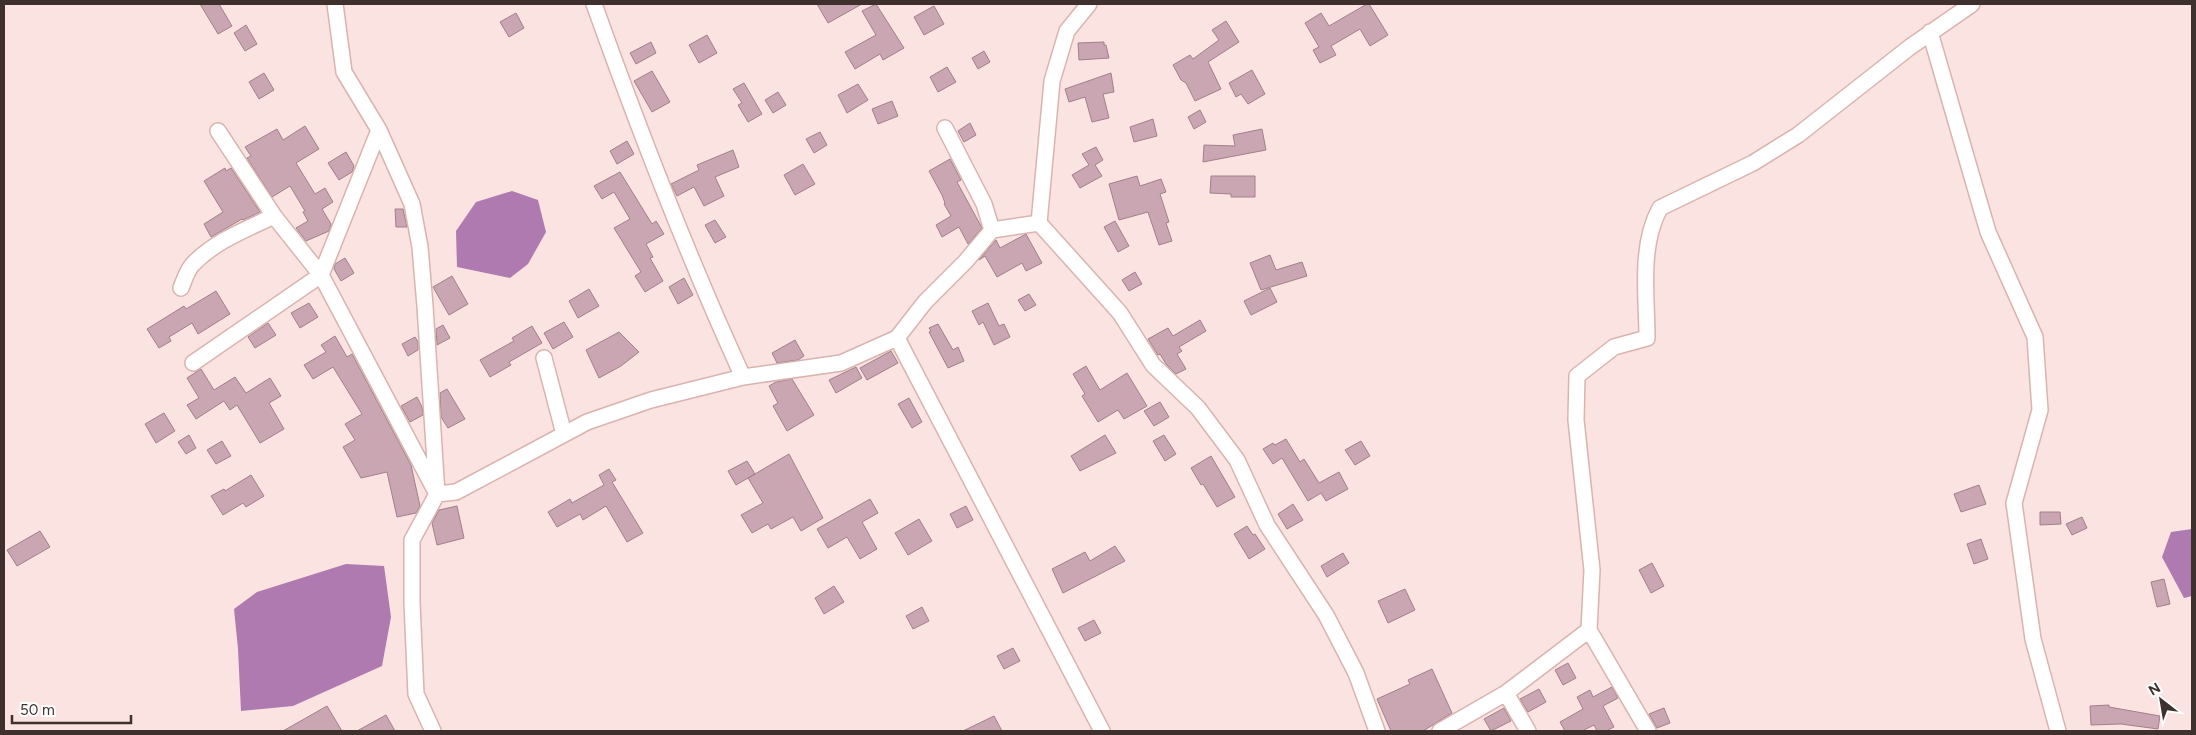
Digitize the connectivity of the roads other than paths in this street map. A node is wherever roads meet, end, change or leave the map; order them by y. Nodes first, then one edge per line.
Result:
1 (335, 4) edge
2 (594, 4) edge
3 (1089, 4) edge
4 (1972, 4) edge
5 (1930, 32) junction
6 (945, 128) dead end
7 (379, 130) junction
8 (218, 131) dead end
9 (274, 216) junction
10 (1039, 223) junction
11 (992, 230) junction
12 (321, 275) junction
13 (181, 288) dead end
14 (897, 338) junction
15 (544, 358) dead end
16 (193, 363) dead end
17 (743, 377) junction
18 (564, 434) junction
19 (437, 494) junction
20 (1589, 630) junction
21 (1506, 693) junction
22 (433, 731) edge
23 (1102, 731) edge
24 (1377, 731) edge
25 (1440, 731) edge
26 (1528, 731) edge
27 (1648, 731) edge
28 (2058, 731) edge

1 - 7 street
2 - 17 street
3 - 10 street
4 - 5 street
5 - 20 street
5 - 28 street
6 - 11 street
7 - 12 street
7 - 19 street
8 - 9 street
9 - 12 street
9 - 13 street
10 - 11 street
10 - 24 street
11 - 14 street
12 - 16 street
12 - 19 street
14 - 17 street
14 - 23 street
15 - 18 street
17 - 18 street
18 - 19 street
19 - 22 street
20 - 21 street
20 - 27 street
21 - 25 street
21 - 26 street

